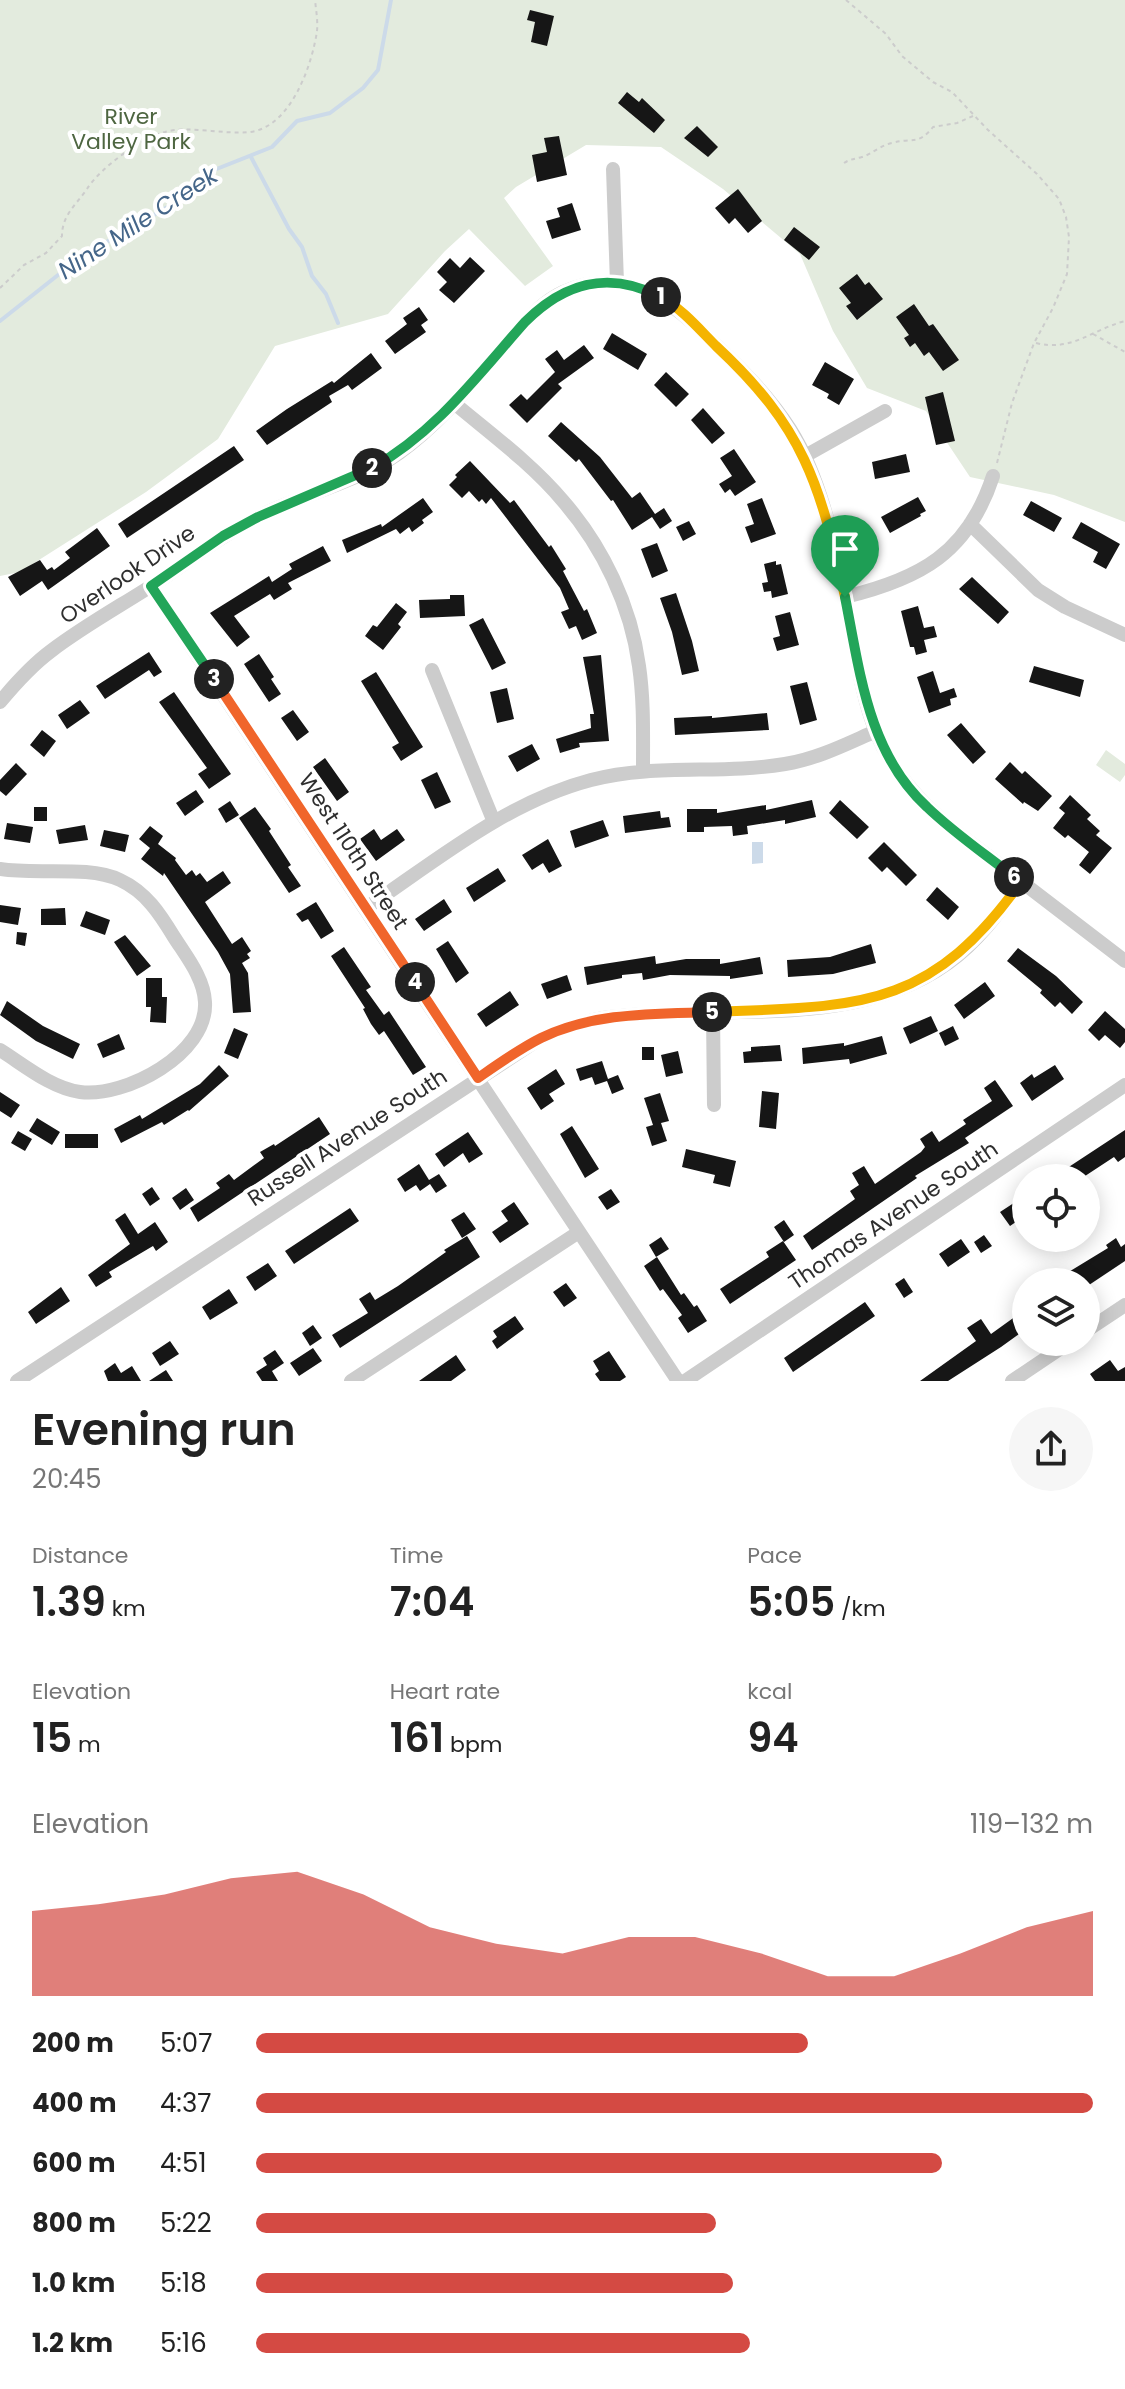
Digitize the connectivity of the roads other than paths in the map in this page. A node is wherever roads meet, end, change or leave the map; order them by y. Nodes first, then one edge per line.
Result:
1 (613, 169) dead end
2 (617, 283) junction
3 (454, 403) junction
4 (885, 411) dead end
5 (805, 456) junction
6 (993, 476) road end
7 (970, 524) junction
8 (151, 586) junction
9 (845, 597) junction
10 (1125, 635) edge
11 (432, 670) dead end
12 (0, 702) edge
13 (876, 731) junction
14 (643, 770) junction
15 (494, 822) junction
16 (0, 869) edge
17 (1021, 882) junction
18 (366, 908) junction
19 (1125, 961) edge
20 (713, 1012) junction
21 (0, 1050) edge
22 (478, 1078) junction
23 (1125, 1085) edge
24 (714, 1105) dead end
25 (579, 1232) junction
26 (1125, 1305) edge
27 (1100, 1322) edge
28 (1049, 1356) edge
29 (17, 1381) edge
30 (351, 1381) edge
31 (678, 1381) edge
32 (685, 1381) edge
33 (1012, 1381) edge

1 - 2 street
2 - 3 street, Overlook Drive
2 - 5 street, Overlook Drive
3 - 8 street, Overlook Drive
3 - 14 street
4 - 5 street
5 - 9 street, Overlook Drive
6 - 7 street
7 - 9 street
7 - 10 street
8 - 12 street, Overlook Drive
8 - 18 street, West 110th Street
9 - 13 street, Overlook Drive
11 - 15 street
13 - 14 street
13 - 17 street, Overlook Drive
14 - 15 street
15 - 18 street
16 - 21 street
17 - 19 street, Overlook Drive
17 - 20 street, Russell Avenue South
18 - 22 street, West 110th Street
20 - 22 street, Russell Avenue South
20 - 24 street
22 - 25 street, West 110th Street
22 - 29 street, Russell Avenue South
23 - 32 street, Thomas Avenue South
25 - 30 street
25 - 31 street, West 110th Street
26 - 27 street
28 - 33 street

